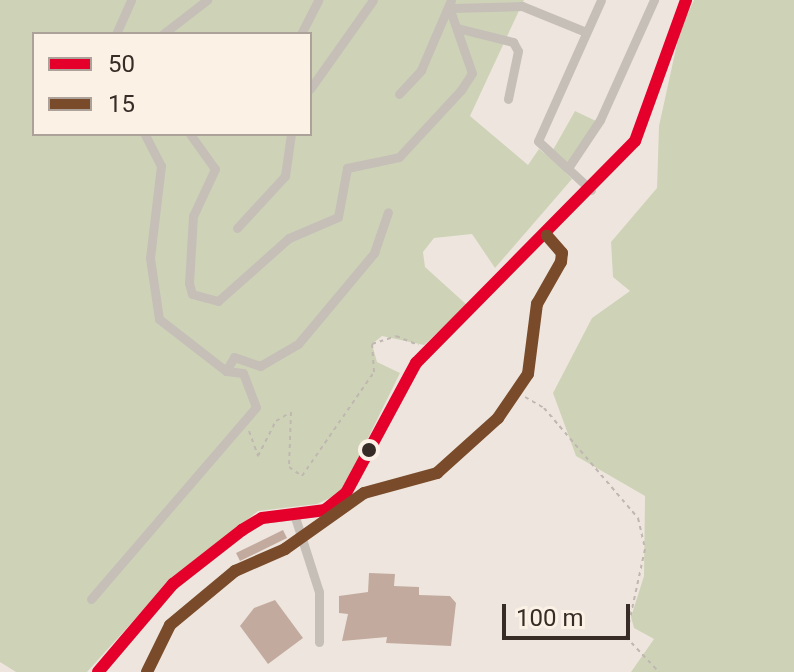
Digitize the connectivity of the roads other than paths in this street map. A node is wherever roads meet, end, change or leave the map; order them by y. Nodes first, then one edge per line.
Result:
1 (131, 0) edge
2 (207, 0) edge
3 (318, 0) edge
4 (373, 0) edge
5 (601, 0) edge
6 (654, 0) edge
7 (686, 0) edge
8 (541, 5) edge
9 (451, 7) edge
10 (457, 28) junction
11 (117, 32) edge
12 (166, 32) edge
13 (302, 32) edge
14 (586, 32) junction
15 (312, 86) edge
16 (399, 94) dead end
17 (508, 99) dead end
18 (146, 136) edge
19 (191, 136) edge
20 (291, 136) edge
21 (568, 168) junction
22 (591, 190) junction
23 (388, 212) dead end
24 (237, 228) dead end
25 (547, 236) junction
26 (226, 371) junction
27 (294, 514) junction
28 (304, 534) junction
29 (91, 599) dead end
30 (319, 642) dead end
31 (98, 672) edge
32 (147, 672) edge

1 - 11 street
2 - 12 street
3 - 13 street
4 - 15 street
5 - 14 street
6 - 21 street
7 - 22 street
8 - 9 street
8 - 14 street
9 - 10 street
9 - 16 street
10 - 17 street
10 - 19 street
14 - 21 street
18 - 26 street
20 - 24 street
21 - 22 street
22 - 25 street
23 - 26 street
25 - 27 street
25 - 28 street
26 - 29 street
27 - 28 street
27 - 31 street
28 - 30 street
28 - 32 street

